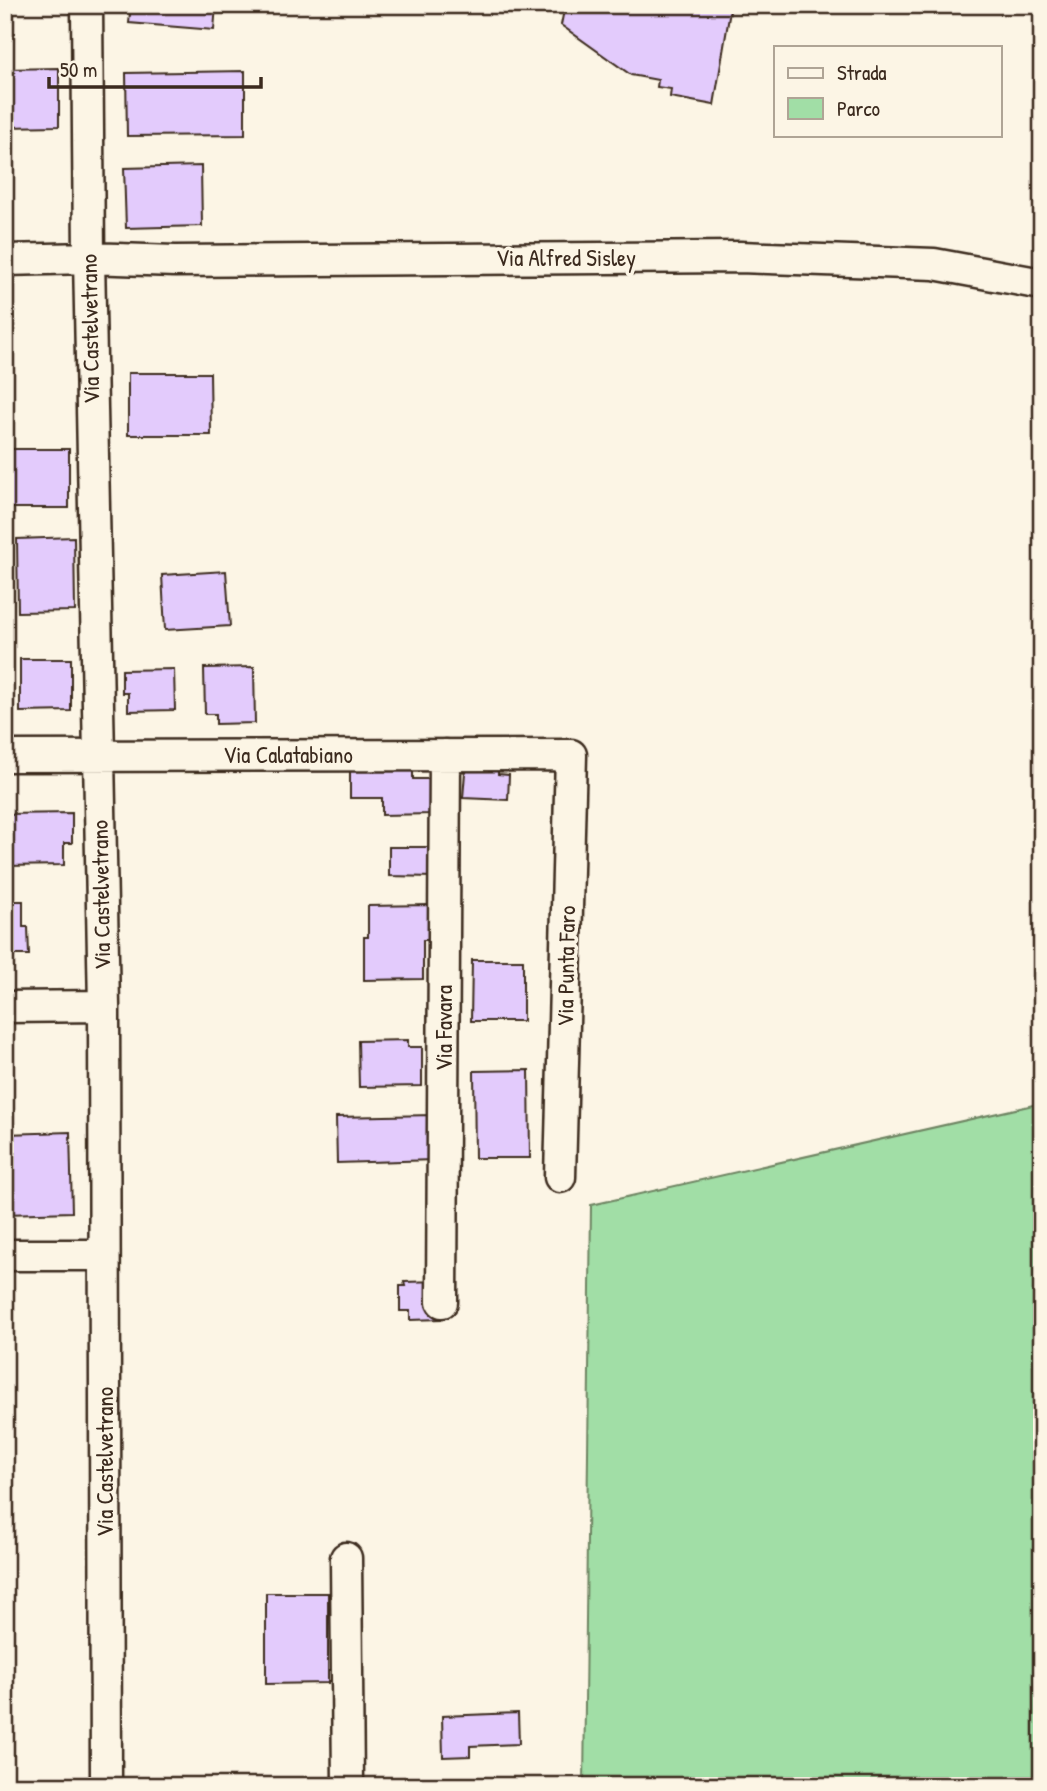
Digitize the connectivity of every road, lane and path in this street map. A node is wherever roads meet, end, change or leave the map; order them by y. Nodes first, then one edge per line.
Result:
1 (87, 5) edge
2 (89, 258) junction
3 (5, 260) edge
4 (1042, 284) edge
5 (445, 755) junction
6 (571, 755) joint
7 (5, 756) edge
8 (99, 756) junction
9 (104, 1006) junction
10 (5, 1007) edge
11 (560, 1177) dead end
12 (5, 1255) edge
13 (104, 1255) junction
14 (442, 1302) dead end
15 (346, 1558) dead end
16 (106, 1786) edge
17 (348, 1786) edge

1 - 2 street, Via Castelvetrano
2 - 3 street, Via Alfred Sisley
2 - 4 street, Via Alfred Sisley
2 - 8 street, Via Castelvetrano
5 - 6 street, Via Calatabiano
5 - 8 street, Via Calatabiano
5 - 14 street, Via Favara
6 - 11 street, Via Punta Faro
7 - 8 street, Via Calatabiano
8 - 9 street, Via Castelvetrano
9 - 10 street
9 - 13 street, Via Castelvetrano
12 - 13 street
13 - 16 street, Via Castelvetrano
15 - 17 street

